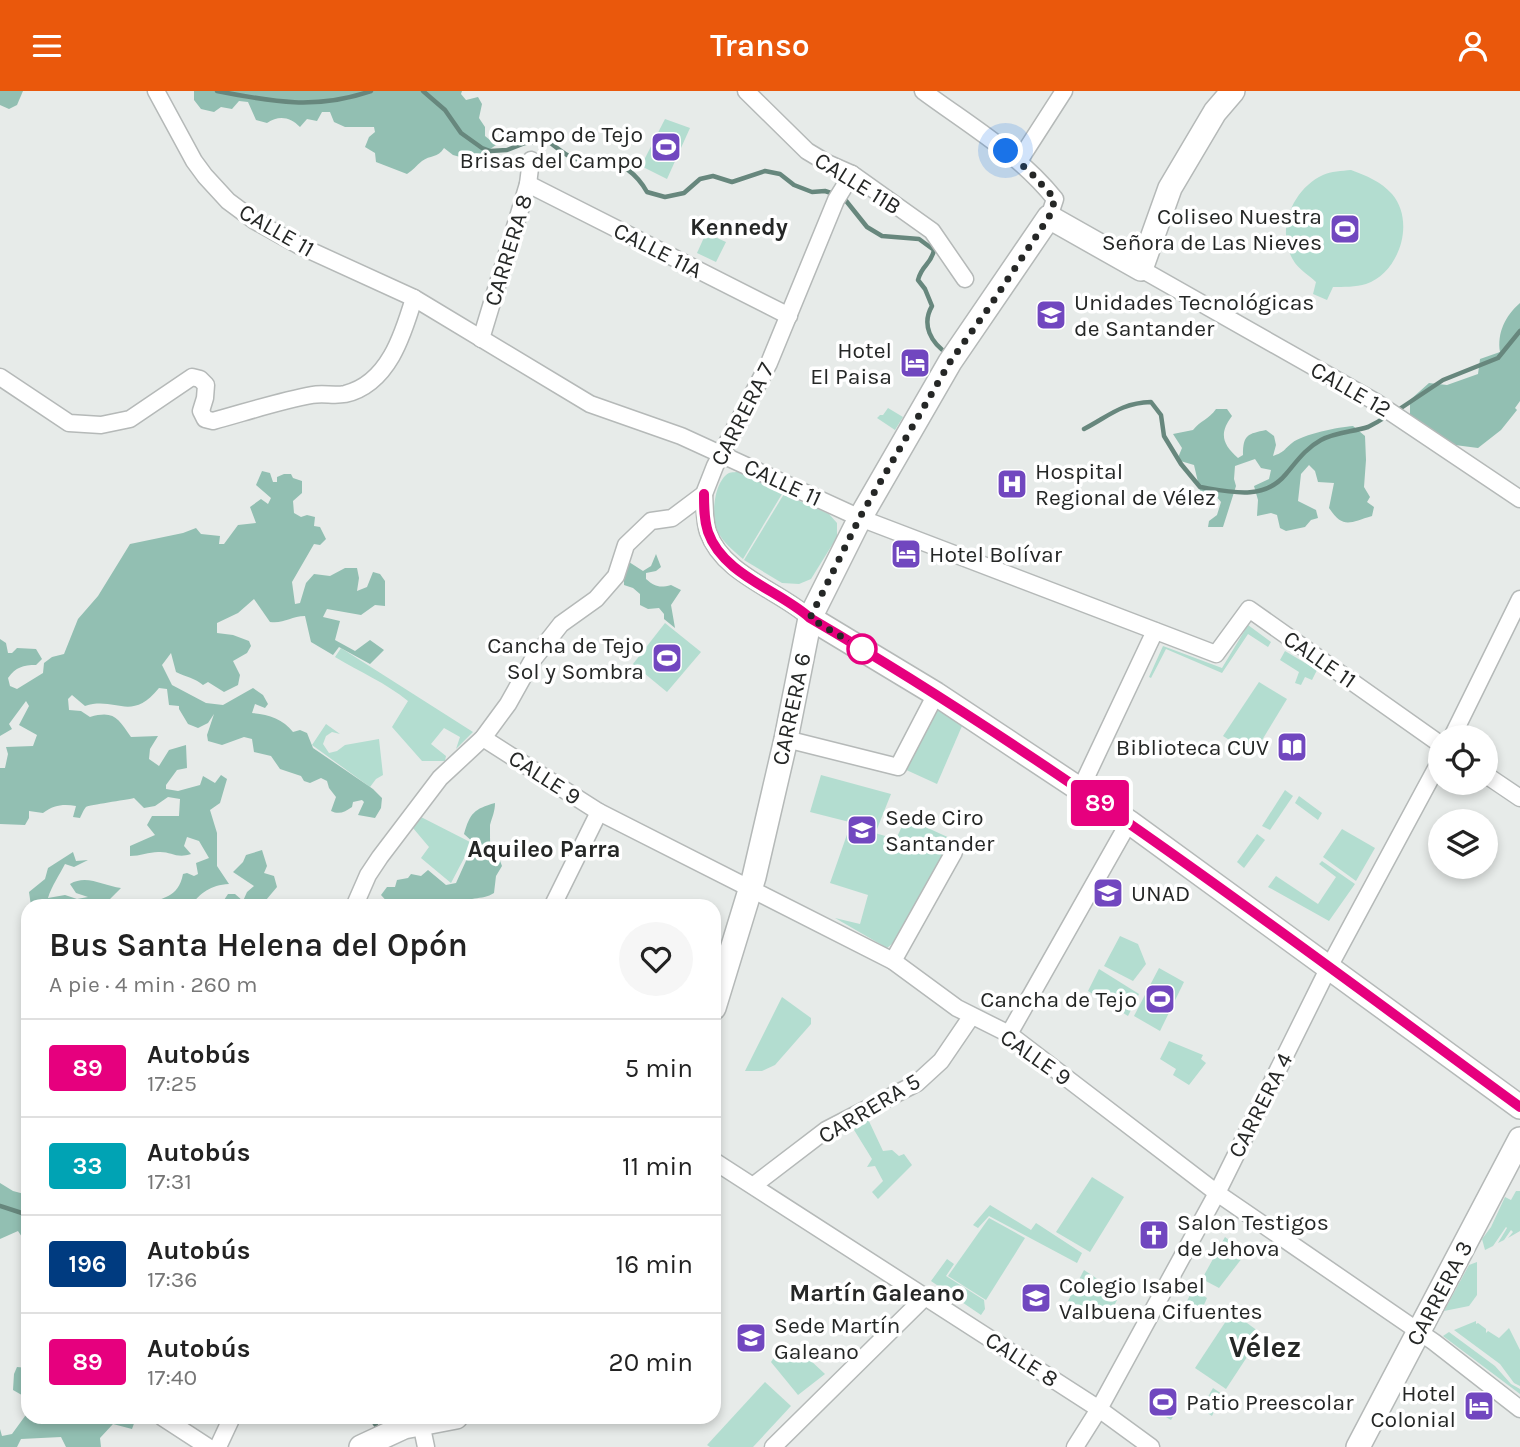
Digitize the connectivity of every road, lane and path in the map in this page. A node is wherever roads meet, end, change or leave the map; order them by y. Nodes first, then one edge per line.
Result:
1 (156, 91) edge
2 (746, 91) edge
3 (923, 91) edge
4 (1064, 91) edge
5 (1233, 91) edge
6 (531, 160) dead end
7 (1019, 161) junction
8 (850, 176) junction
9 (528, 184) junction
10 (1049, 217) junction
11 (1140, 269) junction
12 (965, 279) dead end
13 (414, 298) junction
14 (789, 316) junction
15 (481, 339) junction
16 (0, 377) edge
17 (722, 454) junction
18 (704, 494) junction
19 (1520, 499) edge
20 (860, 517) junction
21 (1520, 599) edge
22 (810, 618) junction
23 (1155, 631) junction
24 (936, 694) junction
25 (1458, 725) edge
26 (1428, 736) edge
27 (483, 738) junction
28 (786, 739) junction
29 (1498, 781) edge
30 (1428, 783) edge
31 (1080, 790) junction
32 (1518, 792) edge
33 (599, 812) junction
34 (1129, 822) junction
35 (954, 852) dead end
36 (751, 890) junction
37 (358, 899) edge
38 (556, 899) edge
39 (893, 961) junction
40 (1329, 967) junction
41 (721, 986) edge
42 (971, 1017) junction
43 (1009, 1034) junction
44 (1520, 1107) edge
45 (1520, 1139) edge
46 (721, 1165) edge
47 (754, 1185) junction
48 (1217, 1192) junction
49 (925, 1297) junction
50 (1418, 1332) junction
51 (1099, 1409) junction
52 (1520, 1409) edge
53 (174, 1424) edge
54 (229, 1424) edge
55 (418, 1424) edge
56 (413, 1425) junction
57 (363, 1446) edge
58 (208, 1447) edge
59 (218, 1447) edge
60 (426, 1447) edge
61 (773, 1447) edge
62 (1075, 1447) edge
63 (1150, 1447) edge
64 (1358, 1447) edge

1 - 13 street, CALLE 11
2 - 8 street, CALLE 11B
3 - 7 street
4 - 7 street
5 - 11 main road
6 - 9 street, CARRERA 8
7 - 10 street
8 - 12 street, CALLE 11B
8 - 14 street, CARRERA 7
9 - 14 street, CALLE 11A
9 - 15 street, CARRERA 8
10 - 11 main road, CALLE 12
10 - 20 main road, CARRERA 6
11 - 19 street, CALLE 12
13 - 15 street, CALLE 11
13 - 16 street
14 - 17 street, CARRERA 7
15 - 17 street, CALLE 11
17 - 18 street, CARRERA 7
17 - 20 street, CALLE 11
18 - 22 street
18 - 27 street, CARRERA 7
20 - 22 main road, CARRERA 6
20 - 23 street, CALLE 11
21 - 25 street
22 - 24 main road
22 - 28 main road, CARRERA 6
23 - 26 street, CALLE 11
23 - 31 street
24 - 28 street
24 - 31 main road
27 - 33 street, CALLE 9
27 - 37 street, CARRERA 7
28 - 36 main road, CARRERA 6
29 - 32 street
30 - 40 street, CARRERA 4
31 - 34 main road
33 - 36 street, CALLE 9
33 - 38 street
34 - 40 main road
34 - 43 street
35 - 39 street
36 - 39 street, CALLE 9
36 - 41 main road, CARRERA 6
39 - 42 street, CALLE 9
40 - 44 main road
40 - 48 street, CARRERA 4
42 - 43 street, CALLE 9
42 - 47 street, CARRERA 5
43 - 48 street, CALLE 9
45 - 50 main road, CARRERA 3
46 - 47 street, CALLE 8
47 - 49 street, CALLE 8
48 - 50 street, CALLE 9
48 - 51 street, CARRERA 4
49 - 51 street, CALLE 8
49 - 61 street
50 - 52 street, CALLE 9
50 - 64 main road, CARRERA 3
51 - 62 street, CARRERA 4
51 - 63 street, CALLE 8
53 - 58 street
54 - 59 street
55 - 56 main road
56 - 57 main road
56 - 60 street

